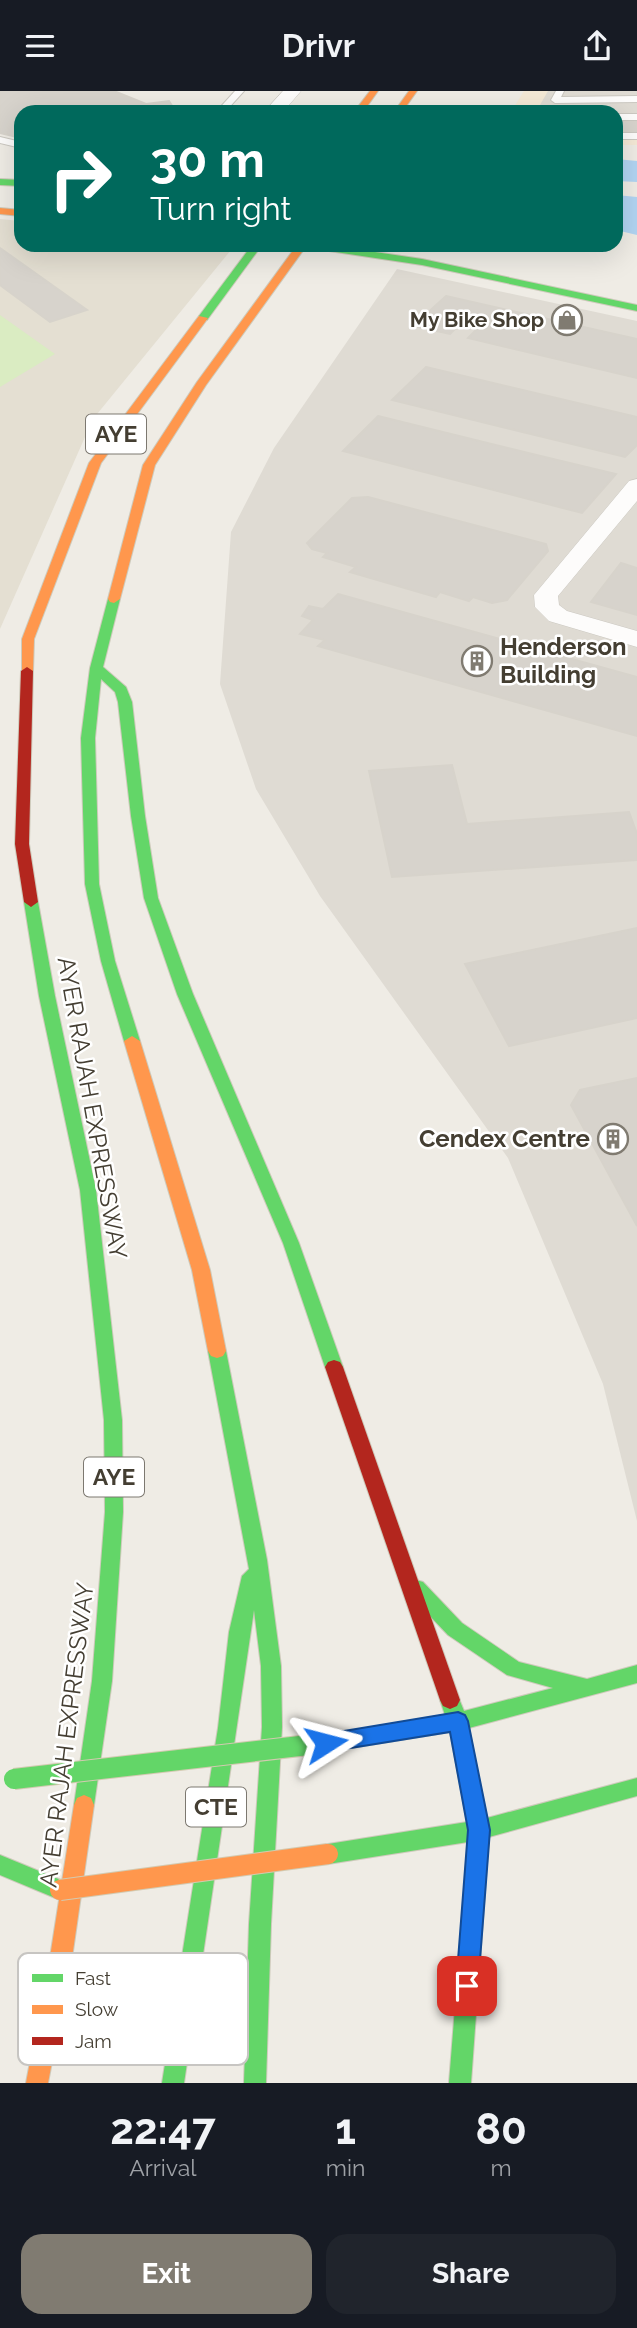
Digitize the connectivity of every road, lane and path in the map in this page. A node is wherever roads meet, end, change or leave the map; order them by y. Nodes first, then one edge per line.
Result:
1 (240, 91) edge
2 (276, 91) edge
3 (291, 91) edge
4 (374, 91) edge
5 (559, 91) edge
6 (637, 99) edge
7 (227, 105) edge
8 (279, 105) edge
9 (363, 105) edge
10 (252, 252) edge
11 (297, 252) edge
12 (354, 252) edge
13 (637, 307) edge
14 (637, 486) edge
15 (28, 639) junction
16 (637, 639) edge
17 (96, 668) junction
18 (10, 673) dead end
19 (257, 1560) junction
20 (407, 1579) junction
21 (637, 1674) edge
22 (589, 1688) junction
23 (458, 1721) junction
24 (7, 1779) edge
25 (629, 1790) edge
26 (479, 1830) junction
27 (0, 1865) edge
28 (60, 1890) junction
29 (16, 1891) dead end
30 (62, 1953) edge
31 (194, 1953) edge
32 (40, 2065) edge
33 (176, 2065) edge
34 (37, 2083) edge
35 (173, 2083) edge
36 (255, 2083) edge
37 (460, 2083) edge

1 - 7 lane
2 - 3 lane
3 - 8 street
4 - 9 main road
5 - 6 lane
10 - 15 main road, AYER RAJAH EXPRESSWAY / AYE
11 - 17 main road, AYER RAJAH EXPRESSWAY / AYE
12 - 13 main road
14 - 16 street
15 - 18 main road
15 - 30 main road, AYER RAJAH EXPRESSWAY / AYE
17 - 19 main road, AYER RAJAH EXPRESSWAY / AYE
17 - 20 main road
19 - 31 main road, AYER RAJAH EXPRESSWAY / CTE
19 - 36 main road, AYER RAJAH EXPRESSWAY / AYE
20 - 22 main road
20 - 23 main road
21 - 22 main road
22 - 23 main road
23 - 24 main road, bridge
23 - 26 main road
25 - 26 main road
26 - 28 main road, bridge
26 - 37 main road
27 - 28 main road
28 - 29 main road
32 - 34 main road, AYER RAJAH EXPRESSWAY / AYE
33 - 35 main road, AYER RAJAH EXPRESSWAY / CTE

